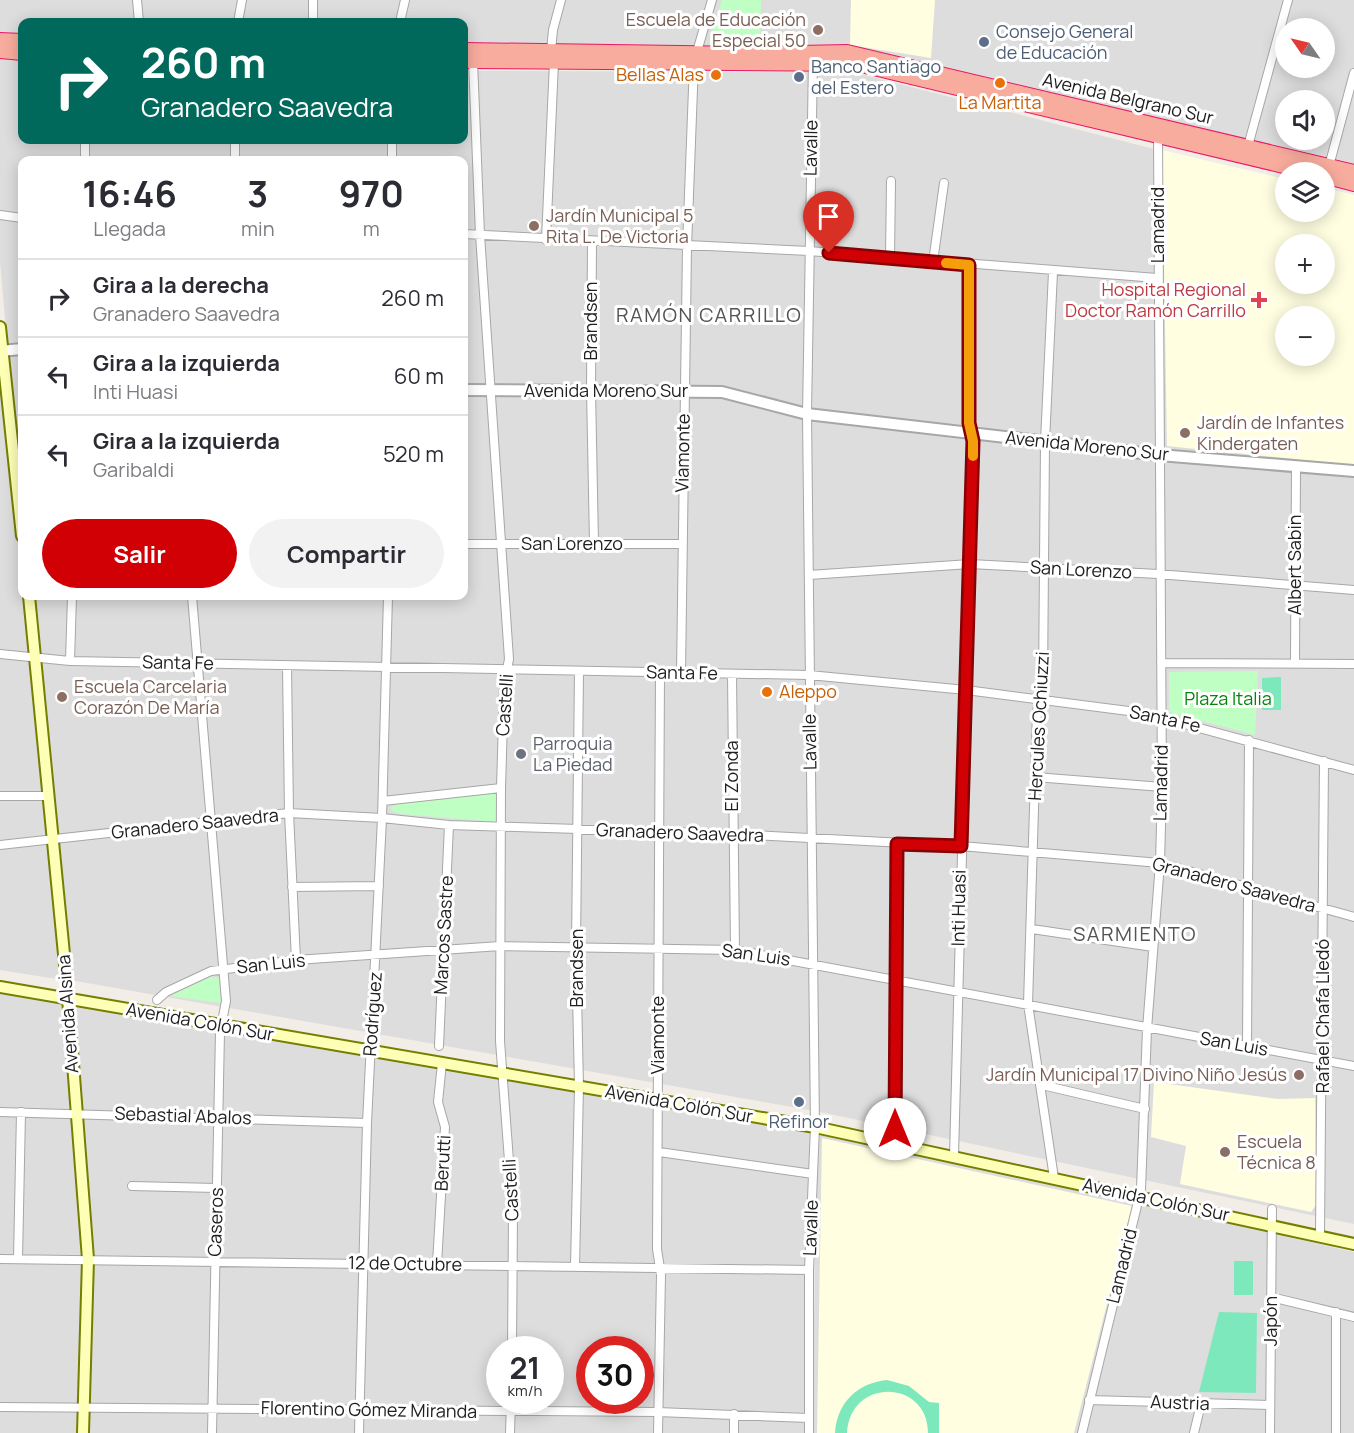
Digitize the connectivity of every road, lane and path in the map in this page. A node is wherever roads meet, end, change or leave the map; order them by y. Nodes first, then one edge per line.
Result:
1 (137, 0) edge
2 (242, 0) edge
3 (313, 0) edge
4 (405, 0) edge
5 (561, 0) edge
6 (712, 0) edge
7 (1288, 0) edge
8 (139, 18) edge
9 (239, 18) edge
10 (313, 18) edge
11 (401, 18) edge
12 (0, 39) edge
13 (18, 41) edge
14 (468, 50) edge
15 (0, 51) edge
16 (18, 53) edge
17 (553, 56) junction
18 (695, 57) junction
19 (813, 58) junction
20 (468, 61) edge
21 (1354, 73) edge
22 (1159, 130) junction
23 (1248, 146) junction
24 (1275, 162) edge
25 (1299, 162) edge
26 (1329, 162) edge
27 (1335, 171) edge
28 (1354, 172) edge
29 (1335, 175) edge
30 (891, 181) dead end
31 (944, 183) dead end
32 (1354, 183) edge
33 (0, 215) edge
34 (18, 217) edge
35 (468, 234) edge
36 (480, 235) junction
37 (546, 240) junction
38 (591, 242) junction
39 (687, 247) junction
40 (809, 251) junction
41 (890, 258) junction
42 (933, 262) junction
43 (969, 265) junction
44 (1053, 272) junction
45 (1157, 278) junction
46 (0, 327) edge
47 (18, 349) edge
48 (1, 350) edge
49 (468, 390) edge
50 (492, 390) junction
51 (591, 390) junction
52 (684, 391) junction
53 (807, 414) junction
54 (971, 433) junction
55 (1046, 442) junction
56 (1160, 455) junction
57 (1296, 467) junction
58 (1354, 471) edge
59 (18, 487) edge
60 (594, 543) junction
61 (468, 544) edge
62 (502, 544) junction
63 (681, 544) junction
64 (970, 564) junction
65 (1045, 567) junction
66 (1158, 574) junction
67 (808, 575) junction
68 (1295, 585) junction
69 (1354, 590) edge
70 (29, 600) edge
71 (72, 600) edge
72 (192, 600) edge
73 (388, 600) edge
74 (0, 654) edge
75 (35, 659) junction
76 (70, 661) junction
77 (1161, 663) junction
78 (1295, 663) junction
79 (198, 664) junction
80 (1354, 664) edge
81 (287, 666) junction
82 (387, 667) junction
83 (507, 669) junction
84 (579, 671) junction
85 (660, 673) junction
86 (681, 673) junction
87 (732, 674) junction
88 (809, 675) junction
89 (966, 690) junction
90 (1040, 699) junction
91 (1161, 716) junction
92 (1249, 740) junction
93 (1324, 761) junction
94 (1354, 770) edge
95 (1035, 777) junction
96 (1162, 787) junction
97 (501, 788) junction
98 (0, 796) edge
99 (48, 796) junction
100 (383, 801) junction
101 (289, 813) junction
102 (382, 818) junction
103 (211, 822) junction
104 (449, 825) junction
105 (501, 826) junction
106 (578, 829) junction
107 (659, 832) junction
108 (734, 834) junction
109 (811, 839) junction
110 (52, 840) junction
111 (897, 844) junction
112 (0, 845) edge
113 (961, 846) junction
114 (1033, 852) junction
115 (1160, 863) junction
116 (379, 886) junction
117 (292, 887) junction
118 (1246, 887) junction
119 (1323, 908) junction
120 (1354, 917) edge
121 (1032, 929) junction
122 (500, 946) junction
123 (576, 947) junction
124 (1153, 947) junction
125 (658, 948) junction
126 (443, 949) junction
127 (735, 950) junction
128 (377, 954) junction
129 (296, 960) junction
130 (813, 964) junction
131 (224, 969) junction
132 (896, 980) junction
133 (0, 987) edge
134 (958, 992) junction
135 (68, 999) junction
136 (157, 1000) dead end
137 (1028, 1004) junction
138 (221, 1025) junction
139 (1147, 1029) junction
140 (439, 1046) dead end
141 (1247, 1046) junction
142 (370, 1050) junction
143 (1323, 1061) junction
144 (442, 1063) junction
145 (1354, 1066) edge
146 (502, 1074) junction
147 (1042, 1085) junction
148 (579, 1087) junction
149 (659, 1101) junction
150 (1145, 1109) junction
151 (0, 1112) edge
152 (21, 1112) junction
153 (76, 1113) junction
154 (220, 1117) junction
155 (367, 1123) junction
156 (815, 1127) junction
157 (895, 1129) dead end
158 (659, 1152) junction
159 (954, 1156) junction
160 (813, 1174) junction
161 (1054, 1178) junction
162 (132, 1186) dead end
163 (217, 1188) junction
164 (1139, 1197) junction
165 (1272, 1209) dead end
166 (1270, 1224) junction
167 (1320, 1235) junction
168 (1354, 1244) edge
169 (0, 1259) edge
170 (18, 1259) junction
171 (88, 1259) junction
172 (215, 1261) junction
173 (362, 1263) junction
174 (437, 1264) junction
175 (513, 1265) junction
176 (575, 1266) junction
177 (660, 1267) junction
178 (809, 1270) junction
179 (1271, 1297) junction
180 (1336, 1312) junction
181 (1354, 1317) edge
182 (512, 1336) edge
183 (1089, 1400) junction
184 (1201, 1404) junction
185 (1270, 1405) junction
186 (0, 1407) edge
187 (84, 1407) junction
188 (212, 1409) junction
189 (360, 1410) junction
190 (486, 1412) edge
191 (564, 1412) edge
192 (658, 1412) junction
193 (511, 1414) edge
194 (734, 1414) junction
195 (809, 1418) junction
196 (84, 1433) edge
197 (212, 1433) edge
198 (359, 1433) edge
199 (510, 1433) edge
200 (658, 1433) edge
201 (734, 1433) edge
202 (809, 1433) edge
203 (1082, 1433) edge
204 (1194, 1433) edge
205 (1270, 1433) edge
206 (1336, 1433) edge

1 - 8 street
2 - 9 street
3 - 10 street
4 - 11 street
5 - 17 street
6 - 18 street, Viamonte
7 - 23 street
12 - 13 highway
14 - 17 highway, Avenida Belgrano Sur
15 - 16 highway
17 - 18 highway, Avenida Belgrano Sur
17 - 20 highway, Avenida Belgrano Sur
17 - 37 street
18 - 19 highway, Avenida Belgrano Sur
18 - 39 street, Viamonte
19 - 22 highway, Avenida Belgrano Sur
19 - 40 street, Lavalle
20 - 36 street, Castelli
21 - 26 street
22 - 23 highway, Avenida Belgrano Sur
22 - 24 highway, Avenida Belgrano Sur
22 - 45 street, Lamadrid
23 - 25 highway, Avenida Belgrano Sur
27 - 28 highway, Avenida Belgrano Sur
29 - 32 highway, Avenida Belgrano Sur
30 - 41 street
31 - 42 street
33 - 34 street
35 - 36 street
36 - 37 street
36 - 50 street, Castelli
37 - 38 street
38 - 39 street
38 - 51 street, Brandsen
39 - 40 street
39 - 52 street, Viamonte
40 - 41 street
40 - 53 street, Lavalle
41 - 42 street
42 - 43 street
43 - 44 street
43 - 54 street, Inti Huasi
44 - 45 street
44 - 55 street, Hercules Ochiuzzi
45 - 56 street, Lamadrid
46 - 48 main road
47 - 48 street
48 - 59 main road
49 - 50 street, Avenida Moreno Sur
50 - 51 street, Avenida Moreno Sur
50 - 62 street, Castelli
51 - 52 street, Avenida Moreno Sur
51 - 60 street, Brandsen
52 - 53 street, Avenida Moreno Sur
52 - 63 street, Viamonte
53 - 54 street, Avenida Moreno Sur
53 - 67 street, Lavalle
54 - 55 street, Avenida Moreno Sur
54 - 64 street, Inti Huasi
55 - 56 street, Avenida Moreno Sur
55 - 65 street, Hercules Ochiuzzi
56 - 57 street, Avenida Moreno Sur
56 - 66 street, Lamadrid
57 - 58 street, Avenida Moreno Sur
57 - 68 street, Albert Sabin
60 - 62 street, San Lorenzo
60 - 63 street, San Lorenzo
61 - 62 street, San Lorenzo
62 - 83 street, Castelli
63 - 86 street, Viamonte
64 - 65 street, San Lorenzo
64 - 67 street, San Lorenzo
64 - 89 street, Inti Huasi
65 - 66 street, San Lorenzo
65 - 90 street, Hercules Ochiuzzi
66 - 68 street, San Lorenzo
66 - 77 street, Lamadrid
67 - 88 street, Lavalle
68 - 69 street, San Lorenzo
68 - 78 street, Albert Sabin
70 - 75 main road, Avenida Alsina
71 - 76 street
72 - 79 street, Caseros
73 - 82 street, Rodríguez
74 - 75 street, Santa Fe
75 - 76 street, Santa Fe
75 - 99 main road, Avenida Alsina
76 - 79 street, Santa Fe
77 - 78 street
77 - 91 street, Lamadrid
78 - 80 street
79 - 81 street, Santa Fe
79 - 103 street, Caseros
81 - 82 street, Santa Fe
81 - 101 street
82 - 83 street, Santa Fe
82 - 100 street, Rodríguez
83 - 84 street, Santa Fe
83 - 97 street, Castelli
84 - 85 street, Santa Fe
84 - 106 street, Brandsen
85 - 86 street, Santa Fe
85 - 107 street, Viamonte
86 - 87 street, Santa Fe
87 - 88 street, Santa Fe
87 - 108 street, El Zonda
88 - 89 street, Santa Fe
88 - 109 street, Lavalle
89 - 90 street, Santa Fe
89 - 113 street, Inti Huasi
90 - 91 street, Santa Fe
90 - 95 street, Hercules Ochiuzzi
91 - 92 street, Santa Fe
91 - 96 street, Lamadrid
92 - 93 street, Santa Fe
92 - 118 street
93 - 94 street, Santa Fe
93 - 119 street, Rafael Chafa Lledó
95 - 96 street
95 - 114 street, Hercules Ochiuzzi
96 - 115 street, Lamadrid
97 - 100 street
97 - 105 street, Castelli
98 - 99 street
99 - 110 main road, Avenida Alsina
100 - 102 street, Rodríguez
101 - 102 street, Granadero Saavedra
101 - 103 street, Granadero Saavedra
101 - 117 street
102 - 104 street, Granadero Saavedra
102 - 116 street, Rodríguez
103 - 110 street, Granadero Saavedra
103 - 131 street, Caseros
104 - 105 street, Granadero Saavedra
104 - 126 street, Marcos Sastre
105 - 106 street, Granadero Saavedra
105 - 122 street, Castelli
106 - 107 street, Granadero Saavedra
106 - 123 street, Brandsen
107 - 108 street, Granadero Saavedra
107 - 125 street, Viamonte
108 - 109 street, Granadero Saavedra
108 - 127 street, El Zonda
109 - 111 street, Granadero Saavedra
109 - 130 street, Lavalle
110 - 112 street, Granadero Saavedra
110 - 135 main road, Avenida Alsina
111 - 113 street, Granadero Saavedra
111 - 132 street
113 - 114 street, Granadero Saavedra
113 - 134 street, Inti Huasi
114 - 115 street, Granadero Saavedra
114 - 121 street, Hercules Ochiuzzi
115 - 118 street, Granadero Saavedra
115 - 124 street, Lamadrid
116 - 117 street
116 - 128 street, Rodríguez
117 - 129 street
118 - 119 street, Granadero Saavedra
118 - 141 street
119 - 120 street, Granadero Saavedra
119 - 143 street, Rafael Chafa Lledó
121 - 124 street
121 - 137 street, Hercules Ochiuzzi
122 - 123 street, San Luis
122 - 126 street, San Luis
122 - 146 street, Castelli
123 - 125 street, San Luis
123 - 148 street, Brandsen
124 - 139 street, Lamadrid
125 - 127 street, San Luis
125 - 149 street, Viamonte
126 - 128 street, San Luis
126 - 140 street, Marcos Sastre
127 - 130 street, San Luis
128 - 129 street, San Luis
128 - 142 street, Rodríguez
129 - 131 street, San Luis
130 - 132 street, San Luis
130 - 156 street, Lavalle
131 - 136 street, San Luis
131 - 138 street, Caseros
132 - 134 street, San Luis
132 - 157 street
133 - 135 main road, Avenida Colón Sur
134 - 137 street, San Luis
134 - 159 street, Inti Huasi
135 - 138 main road, Avenida Colón Sur
135 - 153 main road, Avenida Alsina
137 - 139 street, San Luis
137 - 147 street, Hercules Ochiuzzi
138 - 142 main road, Avenida Colón Sur
138 - 154 street, Caseros
139 - 141 street, San Luis
139 - 150 street, Lamadrid
141 - 143 street, San Luis
142 - 144 main road, Avenida Colón Sur
142 - 155 street, Rodríguez
143 - 145 street, San Luis
143 - 167 street, Rafael Chafa Lledó
144 - 146 main road, Avenida Colón Sur
144 - 174 street, Berutti
146 - 148 main road, Avenida Colón Sur
146 - 175 street, Castelli
147 - 150 street
147 - 161 street, Hercules Ochiuzzi
148 - 149 main road, Avenida Colón Sur
148 - 176 street, Brandsen
149 - 156 main road, Avenida Colón Sur
149 - 158 street, Viamonte
150 - 164 street, Lamadrid
151 - 152 street, Sebastial Abalos
152 - 153 street, Sebastial Abalos
152 - 170 street
153 - 154 street, Sebastial Abalos
153 - 171 main road, Avenida Alsina
154 - 155 street, Sebastial Abalos
154 - 163 street, Caseros
155 - 173 street, Rodríguez
156 - 159 main road, Avenida Colón Sur
156 - 160 street, Lavalle
158 - 160 street
158 - 177 street, Viamonte
159 - 161 main road, Avenida Colón Sur
160 - 178 street, Lavalle
161 - 164 main road, Avenida Colón Sur
162 - 163 street
163 - 172 street, Caseros
164 - 166 main road, Avenida Colón Sur
164 - 183 street, Lamadrid
165 - 166 street, Japón
166 - 167 main road, Avenida Colón Sur
166 - 179 street, Japón
167 - 168 main road, Avenida Colón Sur
169 - 170 street, 12 de Octubre
170 - 171 street, 12 de Octubre
171 - 172 street, 12 de Octubre
171 - 187 main road, Avenida Alsina
172 - 173 street, 12 de Octubre
172 - 188 street, Caseros
173 - 174 street, 12 de Octubre
173 - 189 street, Rodríguez
174 - 175 street, 12 de Octubre
175 - 176 street, 12 de Octubre
175 - 182 street, Castelli
176 - 177 street, 12 de Octubre
177 - 178 street, 12 de Octubre
177 - 192 street, Viamonte
178 - 195 street, Lavalle
179 - 180 street
179 - 185 street, Japón
180 - 181 street
180 - 206 street
183 - 184 street, Austria
183 - 203 street, Lamadrid
184 - 185 street, Austria
184 - 204 street
185 - 205 street, Japón
186 - 187 street, Florentino Gómez Miranda
187 - 188 street, Florentino Gómez Miranda
187 - 196 main road, Avenida Alsina
188 - 189 street, Florentino Gómez Miranda
188 - 197 street, Caseros
189 - 190 street, Florentino Gómez Miranda
189 - 198 street, Rodríguez
191 - 192 street, Florentino Gómez Miranda
192 - 194 street, Florentino Gómez Miranda
192 - 200 street, Viamonte
193 - 199 street
194 - 195 street, Florentino Gómez Miranda
194 - 201 street
195 - 202 street, Lavalle

